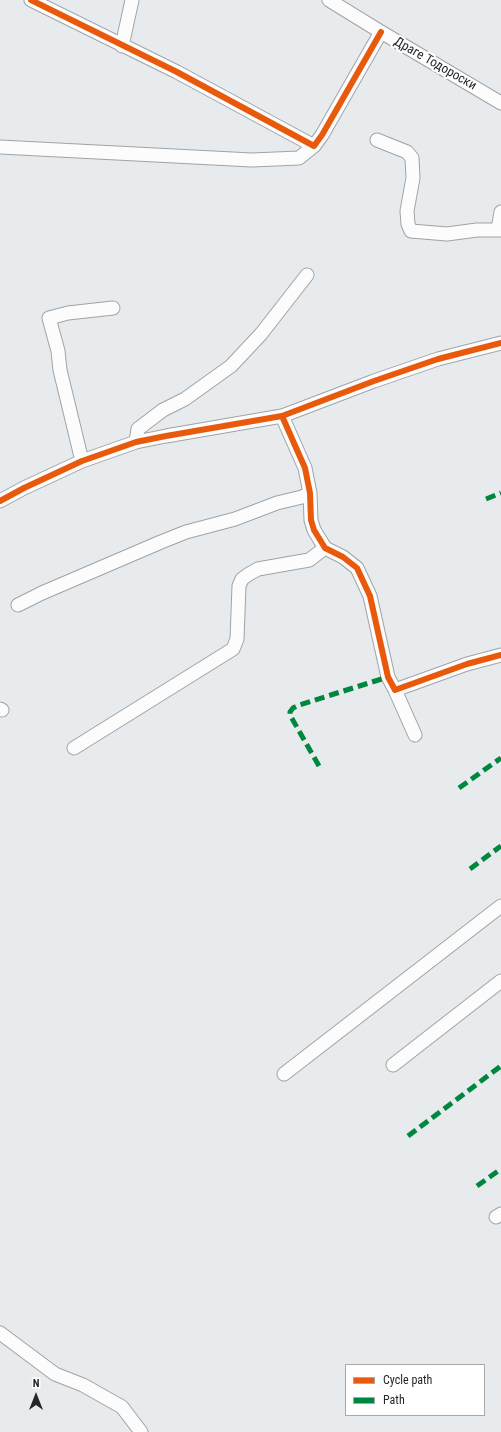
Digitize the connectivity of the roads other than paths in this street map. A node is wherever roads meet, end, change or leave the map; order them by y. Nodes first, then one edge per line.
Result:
1 (31, 0) edge
2 (132, 0) edge
3 (329, 0) edge
4 (381, 32) junction
5 (122, 46) junction
6 (501, 102) edge
7 (377, 140) dead end
8 (314, 146) junction
9 (0, 147) edge
10 (501, 212) edge
11 (499, 230) edge
12 (307, 275) dead end
13 (113, 308) dead end
14 (501, 343) edge
15 (282, 416) junction
16 (136, 442) junction
17 (82, 461) junction
18 (310, 493) junction
19 (0, 501) edge
20 (326, 548) junction
21 (18, 606) dead end
22 (501, 655) edge
23 (395, 690) junction
24 (415, 735) dead end
25 (74, 748) dead end
26 (501, 906) edge
27 (501, 981) edge
28 (393, 1065) dead end
29 (284, 1074) dead end
30 (0, 1333) edge
31 (141, 1432) edge

1 - 5 street
2 - 5 street
3 - 4 street, Драге Тодороски
4 - 6 street, Драге Тодороски
4 - 8 street
5 - 8 street
7 - 11 street
8 - 9 street
10 - 11 street
12 - 16 street
13 - 17 street
14 - 15 street
15 - 16 street
15 - 18 street
16 - 17 street
17 - 19 street
18 - 20 street
18 - 21 street
20 - 23 street
20 - 25 street
22 - 23 street
23 - 24 street
26 - 29 street
27 - 28 street
30 - 31 street

